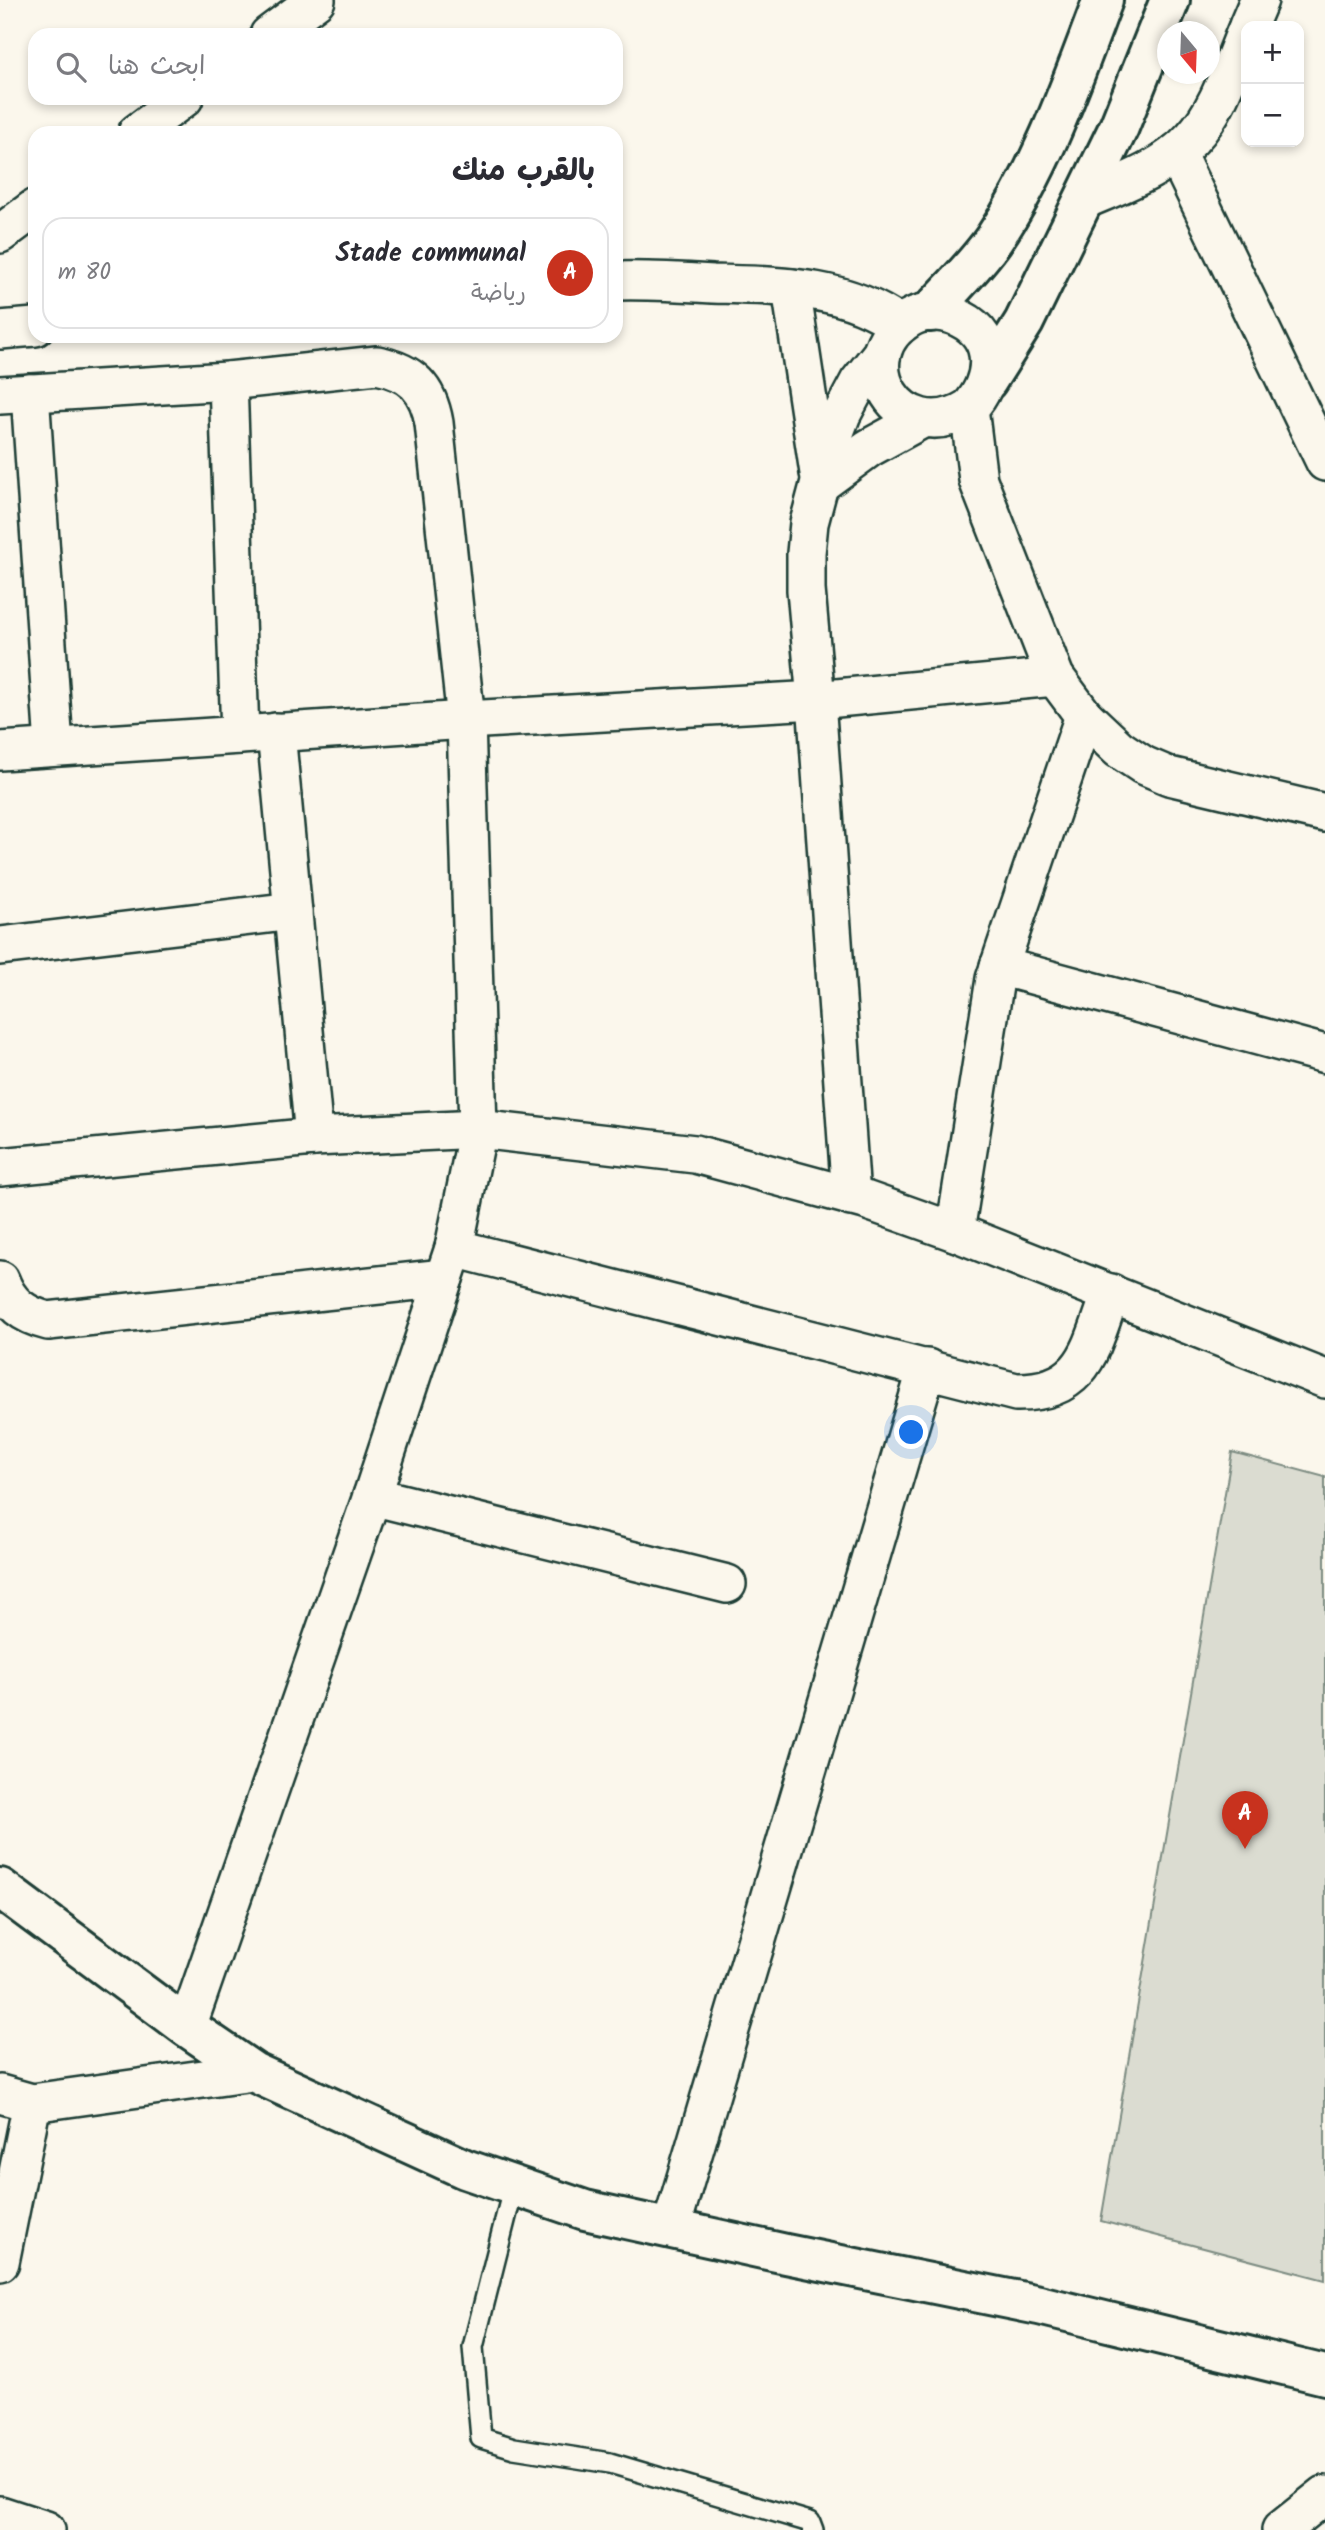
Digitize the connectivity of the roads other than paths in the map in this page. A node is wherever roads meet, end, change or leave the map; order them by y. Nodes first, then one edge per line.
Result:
1 (316, 0) edge
2 (1103, 0) edge
3 (1170, 0) edge
4 (1259, 0) edge
5 (1250, 21) edge
6 (278, 28) edge
7 (1241, 43) edge
8 (174, 105) edge
9 (146, 126) edge
10 (1176, 153) junction
11 (1084, 200) junction
12 (28, 213) edge
13 (0, 234) edge
14 (623, 281) edge
15 (791, 288) junction
16 (28, 328) edge
17 (0, 330) edge
18 (904, 330) junction
19 (228, 381) junction
20 (15, 394) edge
21 (978, 395) junction
22 (926, 420) junction
23 (1325, 462) edge
24 (978, 480) junction
25 (820, 484) junction
26 (1055, 677) junction
27 (816, 700) junction
28 (1084, 716) junction
29 (467, 720) junction
30 (276, 732) junction
31 (240, 735) junction
32 (54, 747) junction
33 (0, 751) edge
34 (1325, 813) edge
35 (293, 911) junction
36 (0, 946) edge
37 (999, 966) junction
38 (1325, 1054) edge
39 (478, 1129) junction
40 (314, 1137) junction
41 (0, 1167) edge
42 (851, 1197) junction
43 (955, 1232) junction
44 (449, 1263) junction
45 (0, 1280) edge
46 (1111, 1293) junction
47 (927, 1368) junction
48 (1325, 1379) edge
49 (372, 1496) junction
50 (727, 1584) dead end
51 (0, 1888) edge
52 (187, 2027) junction
53 (253, 2073) junction
54 (16, 2098) edge
55 (514, 2185) junction
56 (671, 2228) junction
57 (0, 2262) edge
58 (1325, 2375) edge
59 (1325, 2495) edge
60 (0, 2515) edge
61 (46, 2530) edge
62 (813, 2530) edge
63 (1281, 2530) edge

1 - 6 street
2 - 18 street
3 - 11 street
4 - 5 street
7 - 10 street
8 - 9 street
10 - 11 street
10 - 23 street
11 - 21 street
12 - 13 street
14 - 15 street
15 - 18 street
15 - 25 street
16 - 17 street
18 - 21 street
18 - 22 street
18 - 25 street
19 - 20 street
19 - 29 street
19 - 31 street
20 - 32 street
21 - 22 street
21 - 24 street
22 - 24 street
22 - 25 street
24 - 26 street
25 - 27 street
26 - 27 street
26 - 28 street
27 - 29 street
27 - 42 street
28 - 34 street
28 - 37 street
29 - 30 street
29 - 39 street
30 - 31 street
30 - 35 street
31 - 32 street
32 - 33 street
35 - 36 street
35 - 40 street
37 - 38 street
37 - 43 street
39 - 40 street
39 - 42 street
39 - 44 street
40 - 41 street
42 - 43 street
43 - 46 street
44 - 45 street
44 - 47 street
44 - 49 street
46 - 47 street
46 - 48 street
47 - 56 street
49 - 50 street
49 - 52 street
51 - 52 street
52 - 53 street
53 - 54 street
53 - 55 street
54 - 57 street
55 - 56 street
55 - 62 lane
56 - 58 street
59 - 63 street
60 - 61 street

